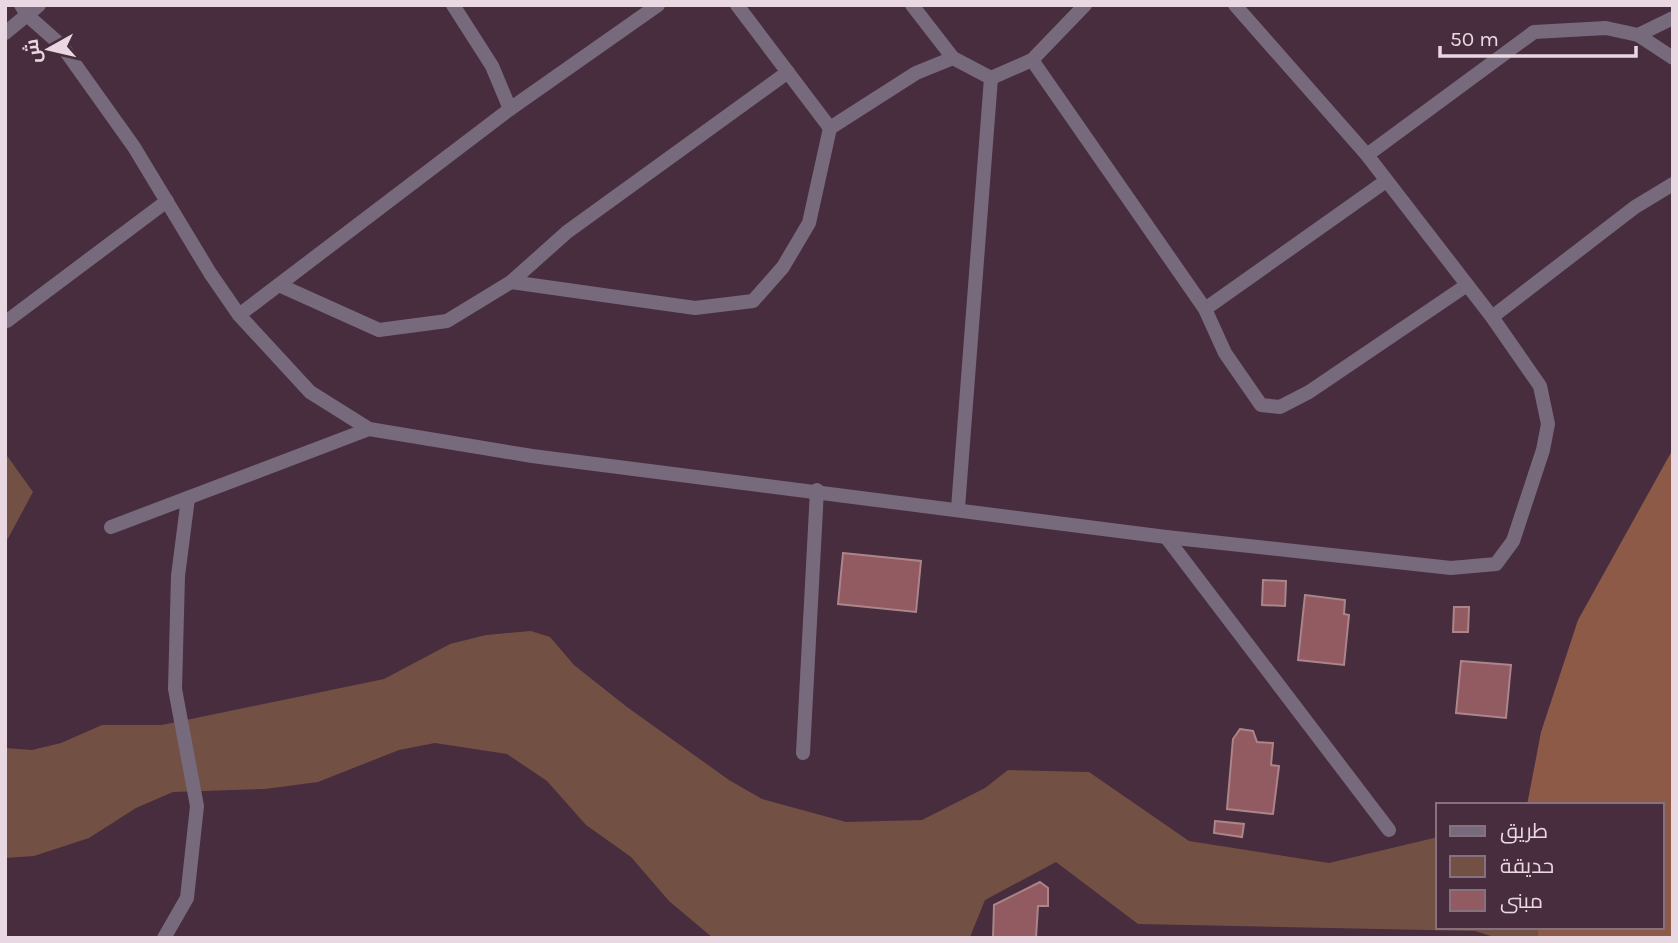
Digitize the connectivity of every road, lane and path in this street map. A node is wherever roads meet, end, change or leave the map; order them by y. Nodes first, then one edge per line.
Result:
1 (39, 5) edge
2 (453, 5) edge
3 (659, 5) edge
4 (737, 5) edge
5 (912, 5) edge
6 (1085, 5) edge
7 (1235, 5) edge
8 (24, 10) edge
9 (1673, 18) edge
10 (5, 33) edge
11 (1638, 35) junction
12 (953, 58) junction
13 (1673, 58) edge
14 (1032, 61) junction
15 (789, 72) junction
16 (991, 78) junction
17 (510, 108) junction
18 (830, 128) junction
19 (1367, 155) junction
20 (1387, 181) junction
21 (1673, 184) edge
22 (167, 201) junction
23 (511, 282) junction
24 (279, 285) junction
25 (1467, 285) junction
26 (1205, 309) junction
27 (239, 315) junction
28 (1492, 317) junction
29 (7, 321) dead end
30 (369, 429) junction
31 (817, 490) junction
32 (188, 498) junction
33 (958, 508) junction
34 (111, 527) dead end
35 (1166, 537) junction
36 (803, 753) dead end
37 (1389, 830) dead end
38 (164, 938) edge

1 - 8 street
2 - 17 street
3 - 17 street
4 - 15 street
5 - 12 street
6 - 14 street
7 - 19 street
8 - 10 street
8 - 22 street
9 - 11 street
11 - 13 street
11 - 19 street
12 - 16 street
12 - 18 street
14 - 16 street
14 - 26 street
15 - 18 street
15 - 23 street
16 - 33 street
17 - 24 street
18 - 23 street
19 - 20 street
20 - 25 street
20 - 26 street
21 - 28 street
22 - 27 street
22 - 29 street
23 - 24 street
24 - 27 street
25 - 26 street
25 - 28 street
27 - 30 street
28 - 35 street
30 - 31 street
30 - 32 street
31 - 33 street
31 - 36 street
32 - 34 street
32 - 38 street
33 - 35 street
35 - 37 street

